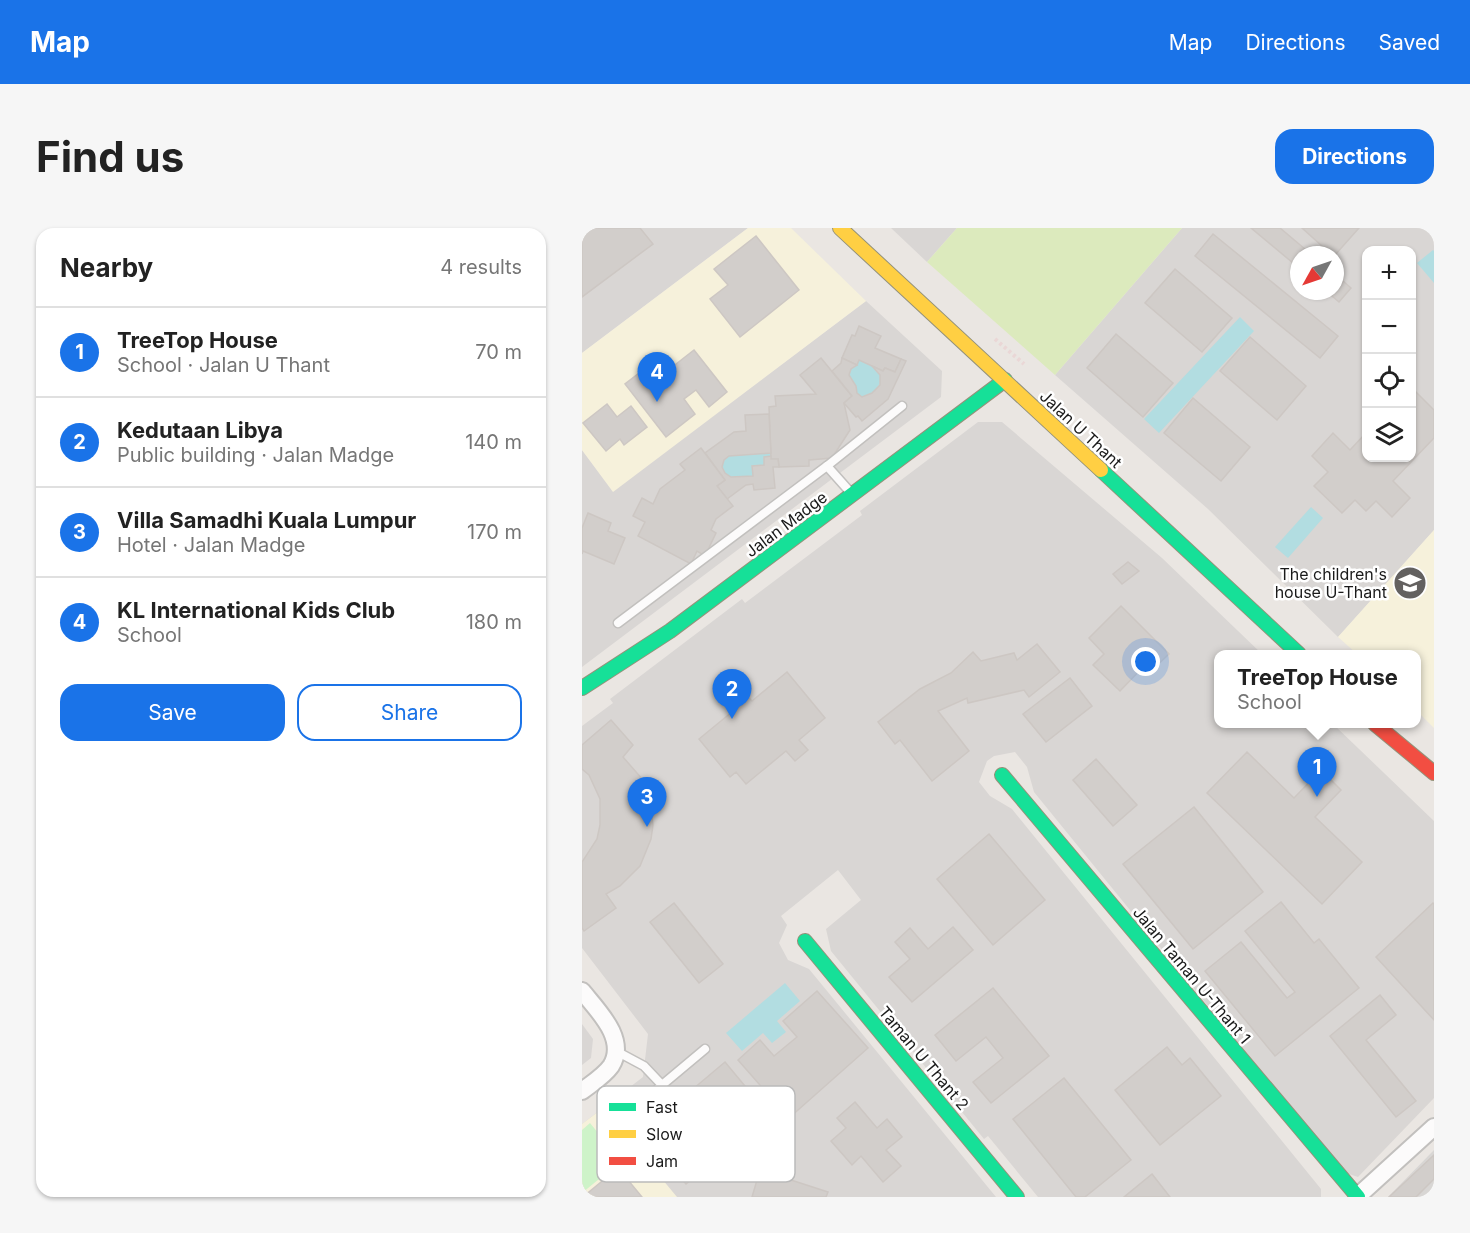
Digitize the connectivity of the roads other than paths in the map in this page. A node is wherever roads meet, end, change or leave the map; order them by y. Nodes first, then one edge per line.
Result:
1 (840, 228) edge
2 (1005, 380) junction
3 (902, 406) dead end
4 (827, 466) junction
5 (853, 495) junction
6 (618, 623) dead end
7 (1295, 650) edge
8 (582, 688) edge
9 (1381, 728) edge
10 (1434, 773) edge
11 (1002, 775) dead end
12 (805, 941) dead end
13 (582, 991) edge
14 (705, 1049) dead end
15 (616, 1051) junction
16 (662, 1085) joint
17 (582, 1091) edge
18 (1434, 1127) edge
19 (1017, 1197) edge
20 (1357, 1197) edge

1 - 2 street, Jalan U Thant
2 - 5 street, Jalan Madge
2 - 7 street, Jalan U Thant
3 - 4 lane
4 - 5 lane
4 - 6 lane
5 - 8 street, Jalan Madge
9 - 10 street
11 - 20 street, Jalan Taman U-Thant 1
12 - 19 street, Taman U Thant 2
13 - 15 street
14 - 16 lane
15 - 16 lane
15 - 17 street
18 - 20 street

